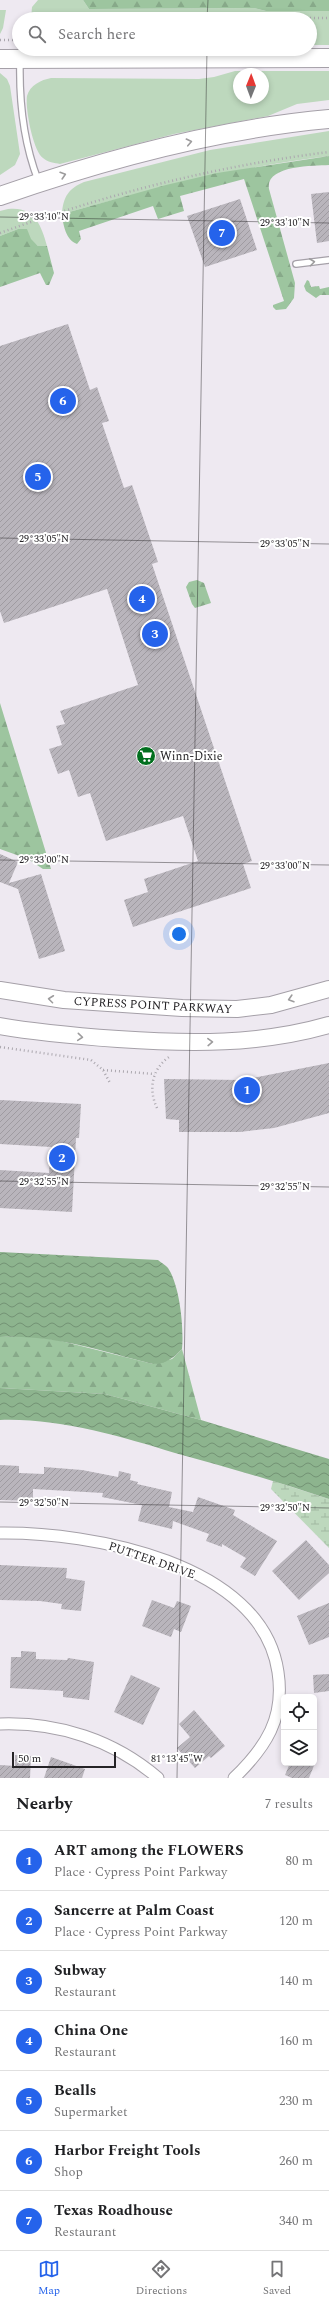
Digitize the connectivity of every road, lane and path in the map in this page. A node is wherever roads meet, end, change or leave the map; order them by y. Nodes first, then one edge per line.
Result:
1 (317, 18) edge
2 (329, 18) edge
3 (0, 40) edge
4 (12, 40) edge
5 (329, 58) edge
6 (0, 59) edge
7 (20, 59) junction
8 (328, 118) edge
9 (329, 152) edge
10 (39, 183) junction
11 (0, 196) edge
12 (0, 233) edge
13 (329, 260) edge
14 (296, 264) dead end
15 (329, 989) edge
16 (0, 990) edge
17 (329, 1025) edge
18 (0, 1026) edge
19 (0, 1046) edge
20 (175, 1056) dead end
21 (104, 1070) junction
22 (155, 1074) junction
23 (110, 1082) dead end
24 (157, 1108) dead end
25 (0, 1533) edge
26 (0, 1724) edge
27 (158, 1778) edge
28 (234, 1778) edge

1 - 2 path
3 - 4 path
5 - 7 main road
6 - 7 main road
7 - 10 lane
10 -> 8 main road
9 - 12 path
10 - 11 main road
14 -> 13 lane
15 -> 16 street, CYPRESS POINT PARKWAY
18 -> 17 street
19 - 21 path
20 - 22 path
21 - 22 path
21 - 23 path
22 - 24 path
25 - 28 street, PUTTER DRIVE
26 - 27 street

